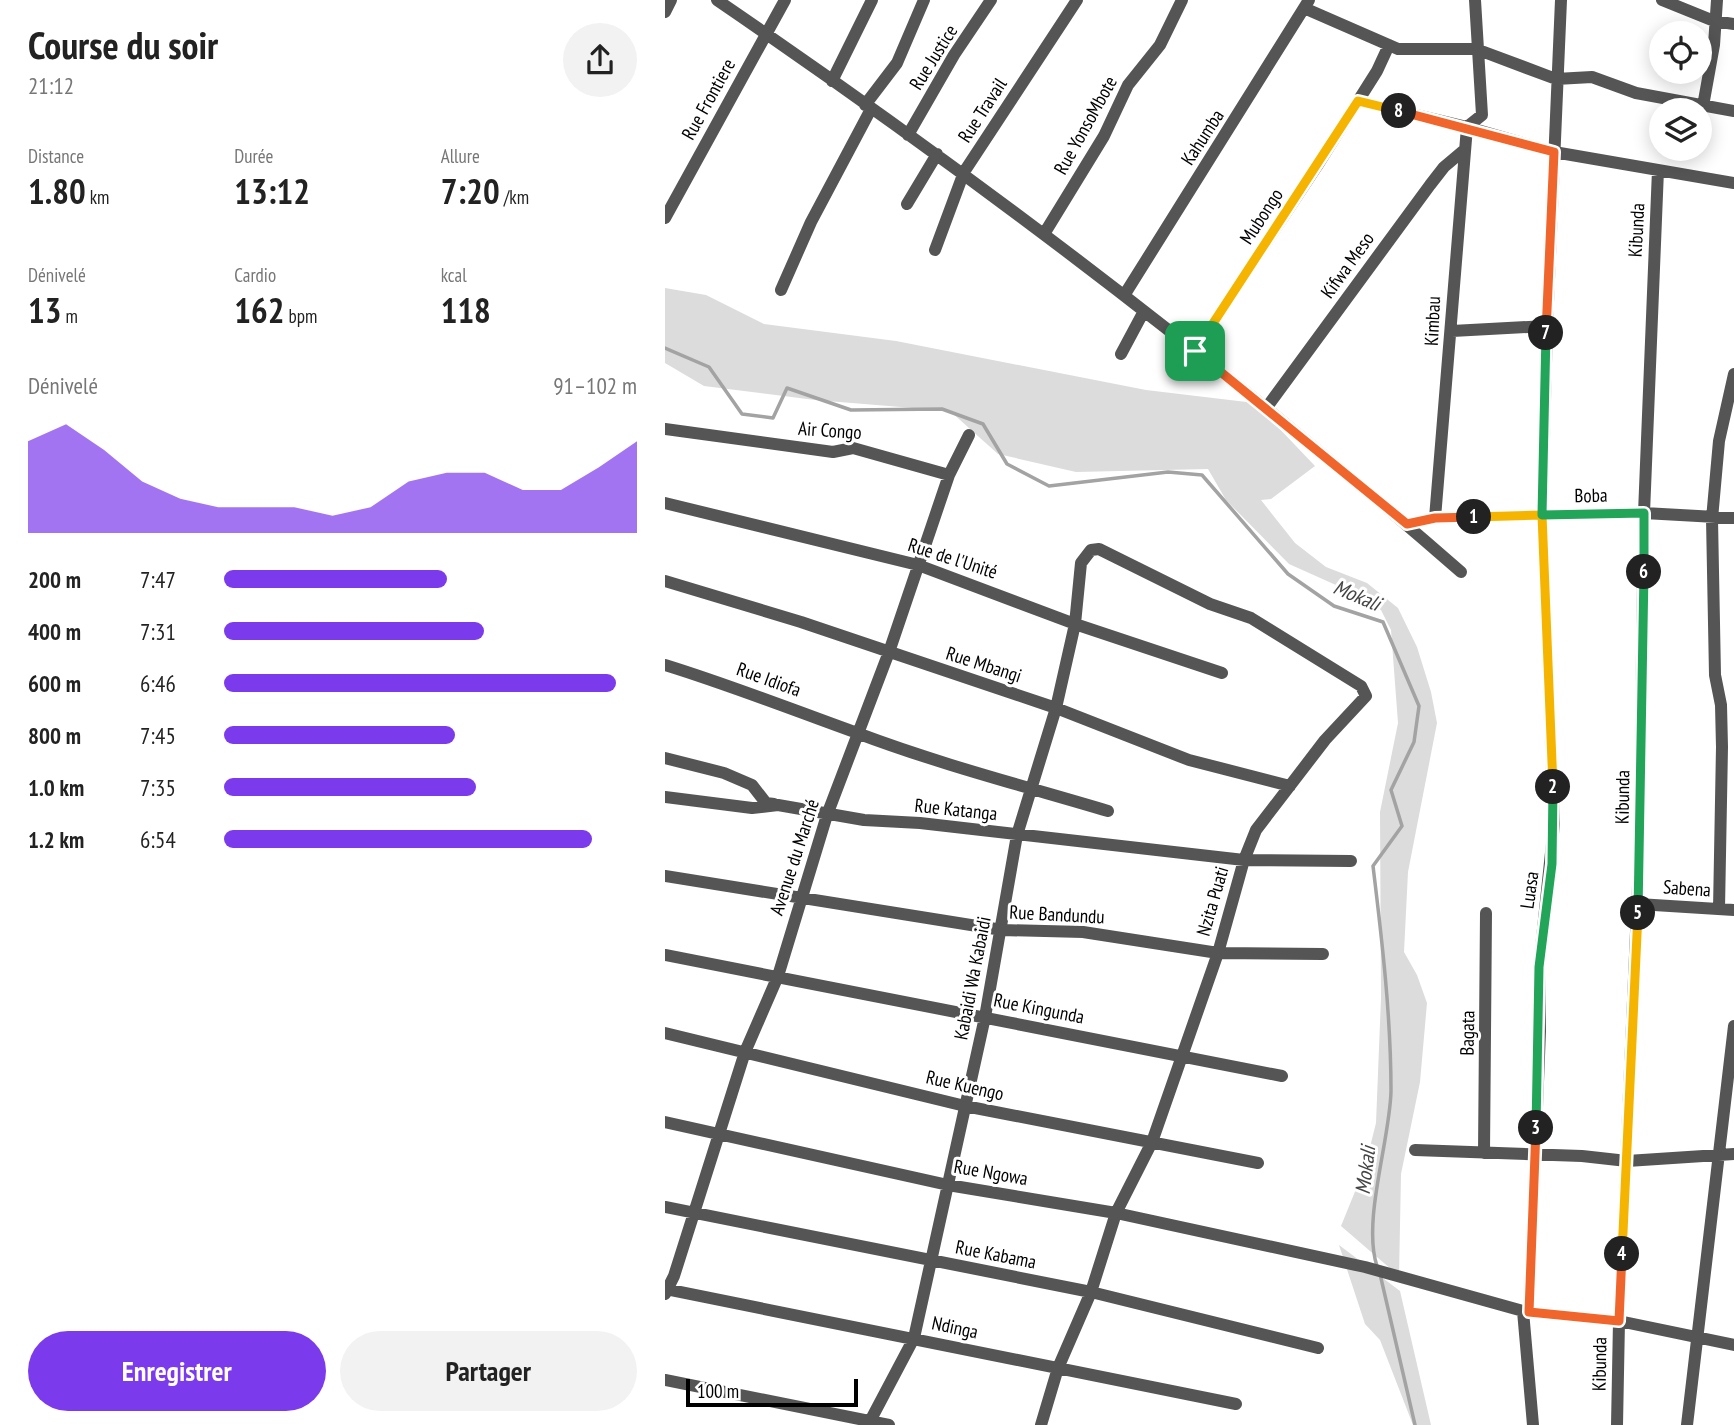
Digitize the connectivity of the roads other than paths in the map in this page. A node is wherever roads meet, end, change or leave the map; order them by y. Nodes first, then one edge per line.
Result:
1 (671, 0) edge
2 (717, 0) edge
3 (785, 0) edge
4 (872, 0) edge
5 (924, 0) edge
6 (991, 0) edge
7 (1077, 0) edge
8 (1182, 0) edge
9 (1475, 0) edge
10 (1561, 0) edge
11 (1662, 0) edge
12 (1717, 0) edge
13 (1306, 4) edge
14 (665, 12) edge
15 (1714, 22) junction
16 (1734, 24) edge
17 (767, 34) junction
18 (1389, 45) junction
19 (1476, 49) junction
20 (1556, 79) junction
21 (832, 80) junction
22 (1662, 98) edge
23 (1704, 98) edge
24 (1358, 101) junction
25 (868, 107) junction
26 (1712, 107) edge
27 (1734, 111) edge
28 (1467, 127) junction
29 (908, 135) junction
30 (1463, 151) junction
31 (1554, 152) junction
32 (937, 154) junction
33 (1658, 170) junction
34 (964, 172) junction
35 (1734, 183) edge
36 (907, 204) dead end
37 (665, 218) edge
38 (1045, 234) junction
39 (935, 250) dead end
40 (782, 290) dead end
41 (1125, 294) junction
42 (1144, 311) junction
43 (1547, 326) junction
44 (1452, 331) junction
45 (1195, 351) junction
46 (1121, 354) dead end
47 (1734, 374) edge
48 (1267, 407) junction
49 (665, 429) edge
50 (969, 435) dead end
51 (949, 475) junction
52 (665, 503) edge
53 (1644, 513) junction
54 (1542, 515) junction
55 (1435, 518) junction
56 (1734, 518) edge
57 (1712, 519) junction
58 (1407, 524) junction
59 (1108, 551) joint
60 (919, 565) junction
61 (1461, 572) dead end
62 (665, 581) edge
63 (1075, 624) junction
64 (889, 652) junction
65 (665, 664) edge
66 (1222, 673) dead end
67 (1056, 708) junction
68 (858, 734) junction
69 (665, 758) edge
70 (1290, 786) junction
71 (1030, 790) junction
72 (665, 797) edge
73 (778, 805) junction
74 (1108, 811) dead end
75 (827, 815) junction
76 (1017, 835) junction
77 (1244, 860) junction
78 (1351, 861) dead end
79 (665, 876) edge
80 (800, 898) junction
81 (1638, 904) junction
82 (1719, 909) junction
83 (1734, 910) edge
84 (1486, 913) dead end
85 (1002, 930) junction
86 (1218, 953) junction
87 (1323, 954) dead end
88 (665, 955) edge
89 (778, 975) junction
90 (985, 1017) junction
91 (1734, 1026) edge
92 (665, 1033) edge
93 (745, 1052) junction
94 (1181, 1055) junction
95 (1282, 1076) dead end
96 (965, 1106) junction
97 (665, 1122) edge
98 (719, 1133) junction
99 (1152, 1142) junction
100 (1415, 1150) dead end
101 (1484, 1153) junction
102 (1718, 1153) junction
103 (1535, 1154) junction
104 (1734, 1154) edge
105 (1627, 1161) junction
106 (1258, 1163) dead end
107 (948, 1185) junction
108 (665, 1208) edge
109 (692, 1213) junction
110 (1116, 1213) junction
111 (931, 1262) junction
112 (666, 1291) edge
113 (1091, 1292) junction
114 (1526, 1312) junction
115 (1619, 1321) junction
116 (1697, 1337) junction
117 (914, 1338) junction
118 (1734, 1345) edge
119 (1318, 1348) dead end
120 (1058, 1368) junction
121 (665, 1380) edge
122 (1236, 1404) dead end
123 (869, 1423) edge
124 (889, 1425) edge
125 (1041, 1425) edge
126 (1534, 1425) edge
127 (1617, 1425) edge
128 (1687, 1425) edge

1 - 14 street
2 - 17 street
3 - 17 street, Rue Frontiere
4 - 21 street
5 - 25 street
6 - 29 street, Rue Justice
7 - 34 street, Rue Travail
8 - 38 street, Rue YonsoMbote
9 - 19 street
10 - 20 street, Luasa
11 - 15 street
12 - 15 street
13 - 18 street
13 - 41 street, Kahumba
15 - 16 street
15 - 23 street
17 - 21 street
17 - 37 street, Rue Frontiere
18 - 19 street
18 - 24 street, Mubongo
19 - 20 street
19 - 28 street, Kimbau
20 - 22 street
20 - 31 street, Luasa
21 - 25 street
24 - 28 street
24 - 45 street, Mubongo
25 - 29 street
25 - 40 street
26 - 27 street
28 - 30 street, Kimbau
28 - 31 street
29 - 32 street
30 - 44 street, Kimbau
30 - 48 street, Kifwa Meso
31 - 33 street
31 - 43 street, Luasa
32 - 34 street
32 - 36 street
33 - 35 street
33 - 53 street, Kibunda
34 - 38 street
34 - 39 street, Rue Travail
38 - 41 street
41 - 42 street
42 - 45 street
42 - 46 street
43 - 44 street
43 - 54 street, Luasa
44 - 55 street, Kimbau
45 - 48 street
47 - 57 street
48 - 58 street
49 - 51 street, Air Congo
50 - 51 street, Avenue du Marché
51 - 60 street, Avenue du Marché
52 - 60 street, Rue de l'Unité
53 - 54 street, Boba
53 - 57 street, Boba
53 - 81 street, Kibunda
54 - 55 street, Boba
54 - 103 street, Luasa
55 - 58 street, Boba
56 - 57 street, Boba
57 - 82 street
58 - 61 street
59 - 63 street, Kabaidi Wa Kabaidi
59 - 70 street, Nzita Puati
60 - 63 street, Rue de l'Unité
60 - 64 street, Avenue du Marché
62 - 64 street, Rue Mbangi
63 - 66 street, Rue de l'Unité
63 - 67 street, Kabaidi Wa Kabaidi
64 - 67 street, Rue Mbangi
64 - 68 street, Avenue du Marché
65 - 68 street, Rue Idiofa
67 - 70 street, Rue Mbangi
67 - 71 street, Kabaidi Wa Kabaidi
68 - 71 street, Rue Idiofa
68 - 75 street, Avenue du Marché
69 - 73 street
70 - 77 street, Nzita Puati
71 - 74 street, Rue Idiofa
71 - 76 street, Kabaidi Wa Kabaidi
72 - 73 street, Rue Katanga
73 - 75 street, Rue Katanga
75 - 76 street, Rue Katanga
75 - 80 street, Avenue du Marché
76 - 77 street, Rue Katanga
76 - 85 street, Kabaidi Wa Kabaidi
77 - 78 street, Rue Katanga
77 - 86 street, Nzita Puati
79 - 80 street, Rue Bandundu
80 - 85 street, Rue Bandundu
80 - 89 street, Avenue du Marché
81 - 82 street, Sabena
81 - 105 street, Kibunda
82 - 83 street, Sabena
84 - 101 street, Bagata
85 - 86 street, Rue Bandundu
85 - 90 street, Kabaidi Wa Kabaidi
86 - 87 street, Rue Bandundu
86 - 94 street, Nzita Puati
88 - 89 street, Rue Kingunda
89 - 90 street, Rue Kingunda
89 - 93 street, Avenue du Marché
90 - 94 street, Rue Kingunda
90 - 96 street, Kabaidi Wa Kabaidi
91 - 102 street
92 - 93 street, Rue Kuengo
93 - 96 street, Rue Kuengo
93 - 98 street, Avenue du Marché
94 - 95 street, Rue Kingunda
94 - 99 street, Nzita Puati
96 - 99 street, Rue Kuengo
96 - 107 street, Kabaidi Wa Kabaidi
97 - 98 street, Rue Ngowa
98 - 107 street, Rue Ngowa
98 - 109 street, Avenue du Marché
99 - 106 street, Rue Kuengo
99 - 110 street, Nzita Puati
100 - 101 street
101 - 103 street
102 - 104 street
102 - 105 street
102 - 116 street
103 - 105 street
103 - 114 street, Luasa
105 - 115 street, Kibunda
107 - 110 street, Rue Ngowa
107 - 111 street, Kabaidi Wa Kabaidi
108 - 109 street, Rue Kabama
109 - 111 street, Rue Kabama
109 - 112 street, Avenue du Marché
110 - 113 street, Nzita Puati
110 - 114 street, Rue Ngowa
111 - 113 street, Rue Kabama
111 - 117 street, Kabaidi Wa Kabaidi
112 - 117 street, Ndinga
113 - 119 street, Rue Kabama
113 - 120 street, Nzita Puati
114 - 115 street, Rue Ngowa
114 - 126 street, Luasa
115 - 116 street, Rue Ngowa
115 - 127 street, Kibunda
116 - 118 street, Rue Ngowa
116 - 128 street
117 - 120 street, Ndinga
117 - 123 street, Kabaidi Wa Kabaidi
120 - 122 street, Ndinga
120 - 125 street, Nzita Puati
121 - 123 street
123 - 124 street

